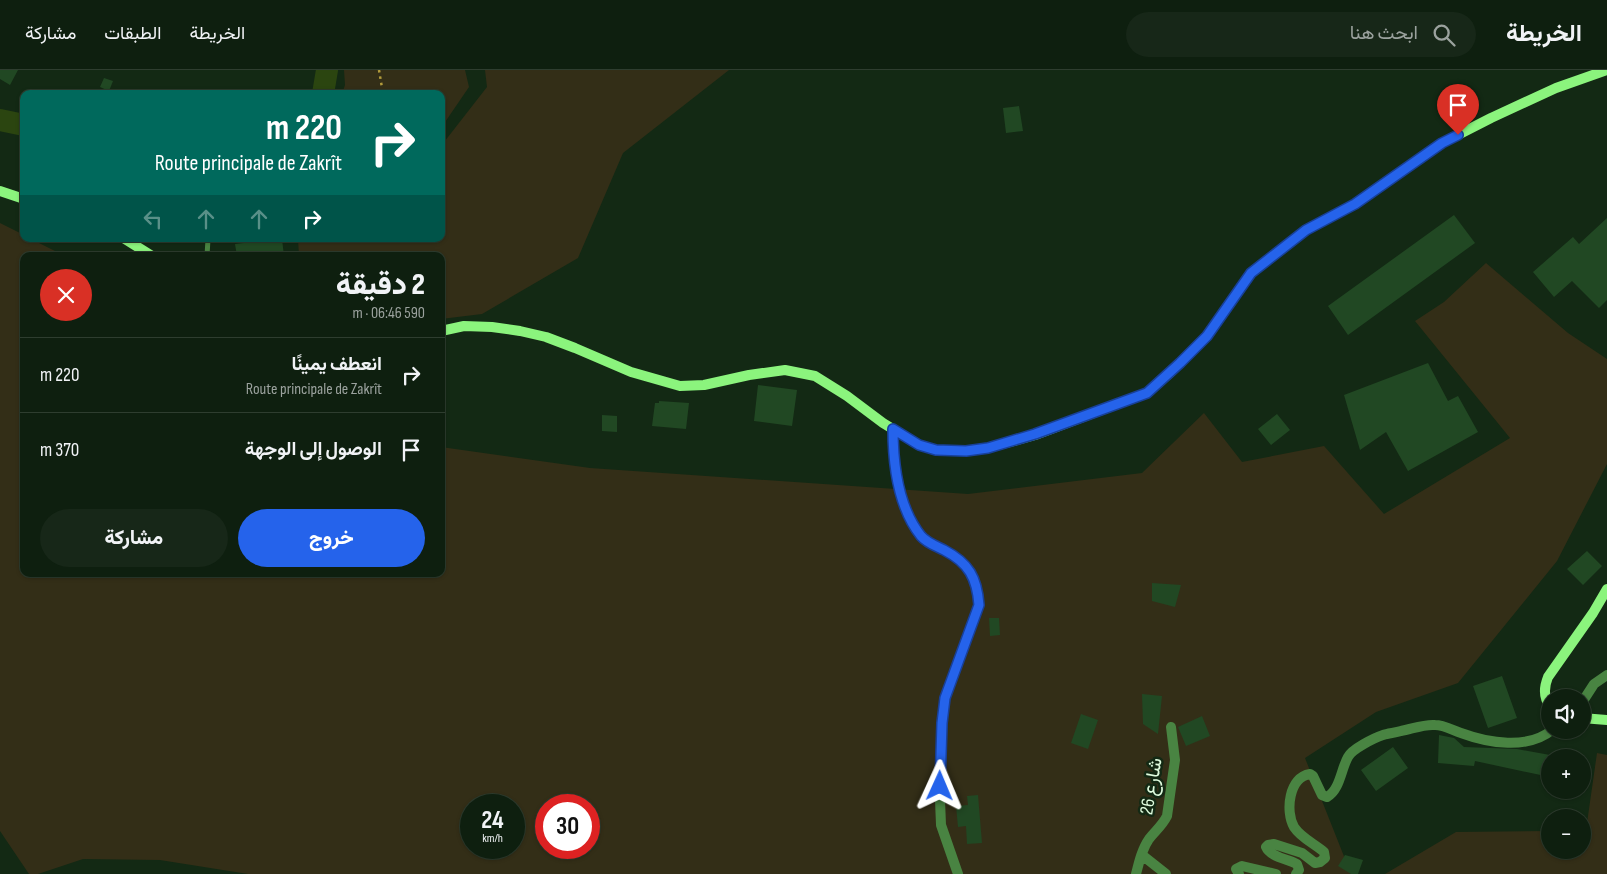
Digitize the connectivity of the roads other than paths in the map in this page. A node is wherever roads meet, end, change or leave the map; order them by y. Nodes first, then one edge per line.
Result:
1 (1607, 70) edge
2 (0, 191) edge
3 (20, 198) edge
4 (130, 242) edge
5 (146, 252) edge
6 (445, 330) edge
7 (893, 429) junction
8 (1607, 589) edge
9 (1607, 675) edge
10 (1545, 689) edge
11 (1591, 689) edge
12 (1591, 719) edge
13 (1607, 720) edge
14 (1171, 727) dead end
15 (1541, 738) edge
16 (1142, 855) junction
17 (958, 874) edge
18 (1136, 874) edge
19 (1166, 874) edge
20 (1239, 874) edge
21 (1276, 874) edge
22 (1296, 874) edge

1 - 7 street
2 - 3 street
4 - 5 street
6 - 7 street
7 - 17 street
8 - 10 street
9 - 11 street
12 - 13 street
14 - 16 street, شارع 26
15 - 22 street
16 - 18 street, شارع 26
16 - 19 street
20 - 21 street

